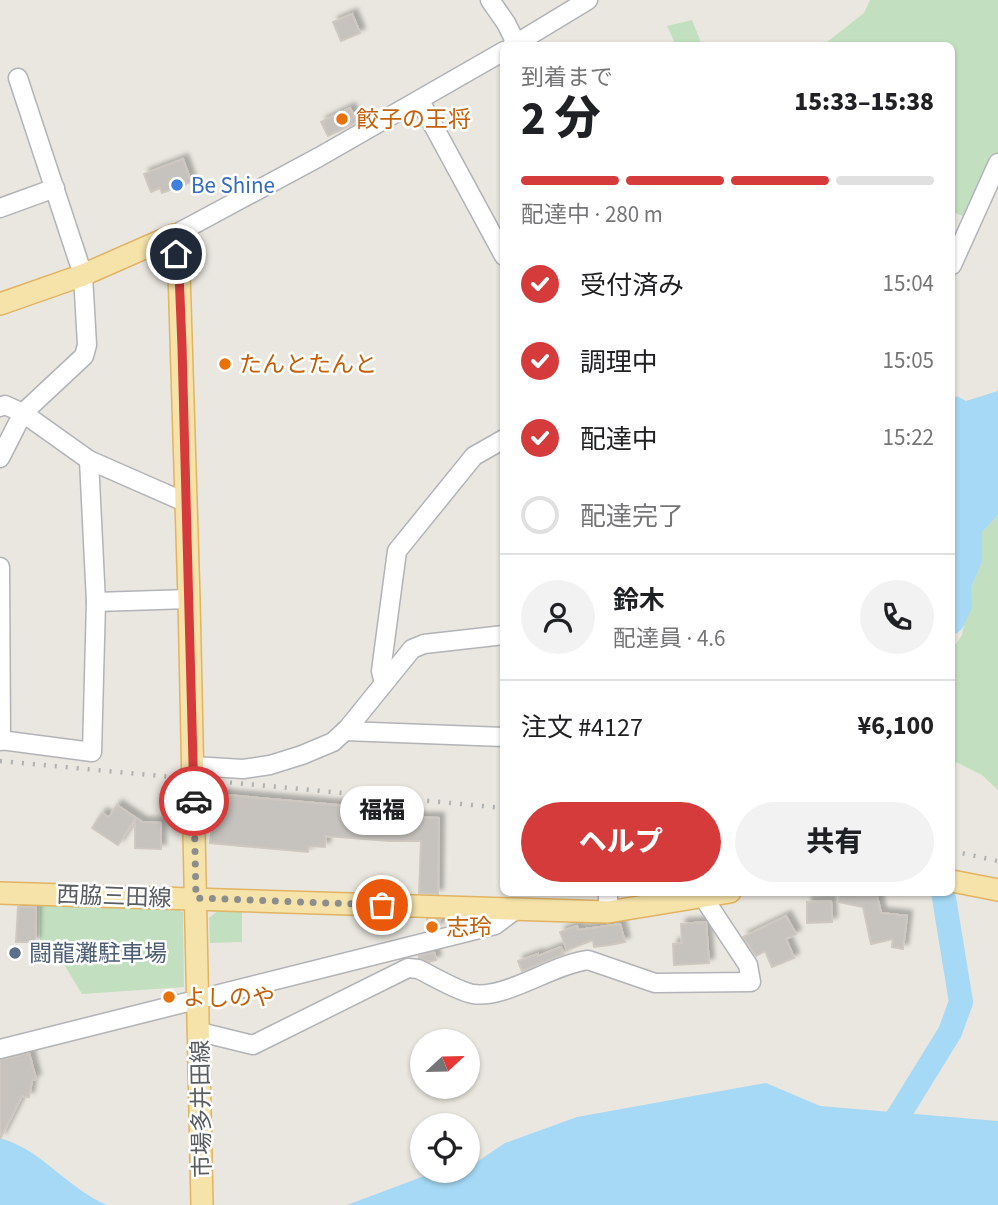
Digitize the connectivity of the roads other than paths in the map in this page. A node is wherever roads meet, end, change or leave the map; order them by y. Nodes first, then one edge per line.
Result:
1 (490, 0) edge
2 (588, 0) edge
3 (510, 42) edge
4 (519, 42) edge
5 (500, 54) edge
6 (18, 78) dead end
7 (420, 101) junction
8 (998, 163) edge
9 (55, 188) junction
10 (0, 208) edge
11 (174, 235) junction
12 (500, 249) edge
13 (955, 258) edge
14 (83, 275) junction
15 (0, 304) edge
16 (0, 407) edge
17 (23, 414) junction
18 (500, 441) edge
19 (0, 458) edge
20 (89, 460) junction
21 (187, 503) junction
22 (0, 567) edge
23 (190, 599) junction
24 (96, 602) junction
25 (500, 635) edge
26 (384, 683) junction
27 (345, 731) junction
28 (500, 737) edge
29 (1, 741) edge
30 (193, 766) junction
31 (955, 882) edge
32 (998, 890) edge
33 (0, 893) edge
34 (708, 896) edge
35 (703, 897) junction
36 (196, 898) junction
37 (608, 902) edge
38 (515, 909) junction
39 (199, 999) junction
40 (200, 1032) junction
41 (0, 1049) edge
42 (202, 1205) edge

1 - 3 street
2 - 4 street
5 - 7 street
6 - 9 street
7 - 11 street
7 - 12 street
8 - 13 street
9 - 10 street
9 - 14 street
11 - 14 main road
11 - 21 main road, 市場多井田線
14 - 15 main road
14 - 17 street
16 - 17 street
17 - 19 street
17 - 20 street
18 - 26 street
20 - 21 street
20 - 24 street
21 - 23 main road, 市場多井田線
22 - 29 street
23 - 24 street
23 - 30 main road, 市場多井田線
24 - 29 street
25 - 26 street
26 - 27 street
27 - 28 street
27 - 30 street
30 - 36 main road, 市場多井田線
31 - 32 main road
33 - 36 main road, 西脇三田線
34 - 35 main road, 西脇三田線
35 - 37 main road, 西脇三田線
35 - 40 street
36 - 38 main road, 西脇三田線
36 - 39 main road, 市場多井田線
37 - 38 main road, 西脇三田線
38 - 39 street
39 - 40 main road, 市場多井田線
39 - 41 street
40 - 42 main road, 市場多井田線

